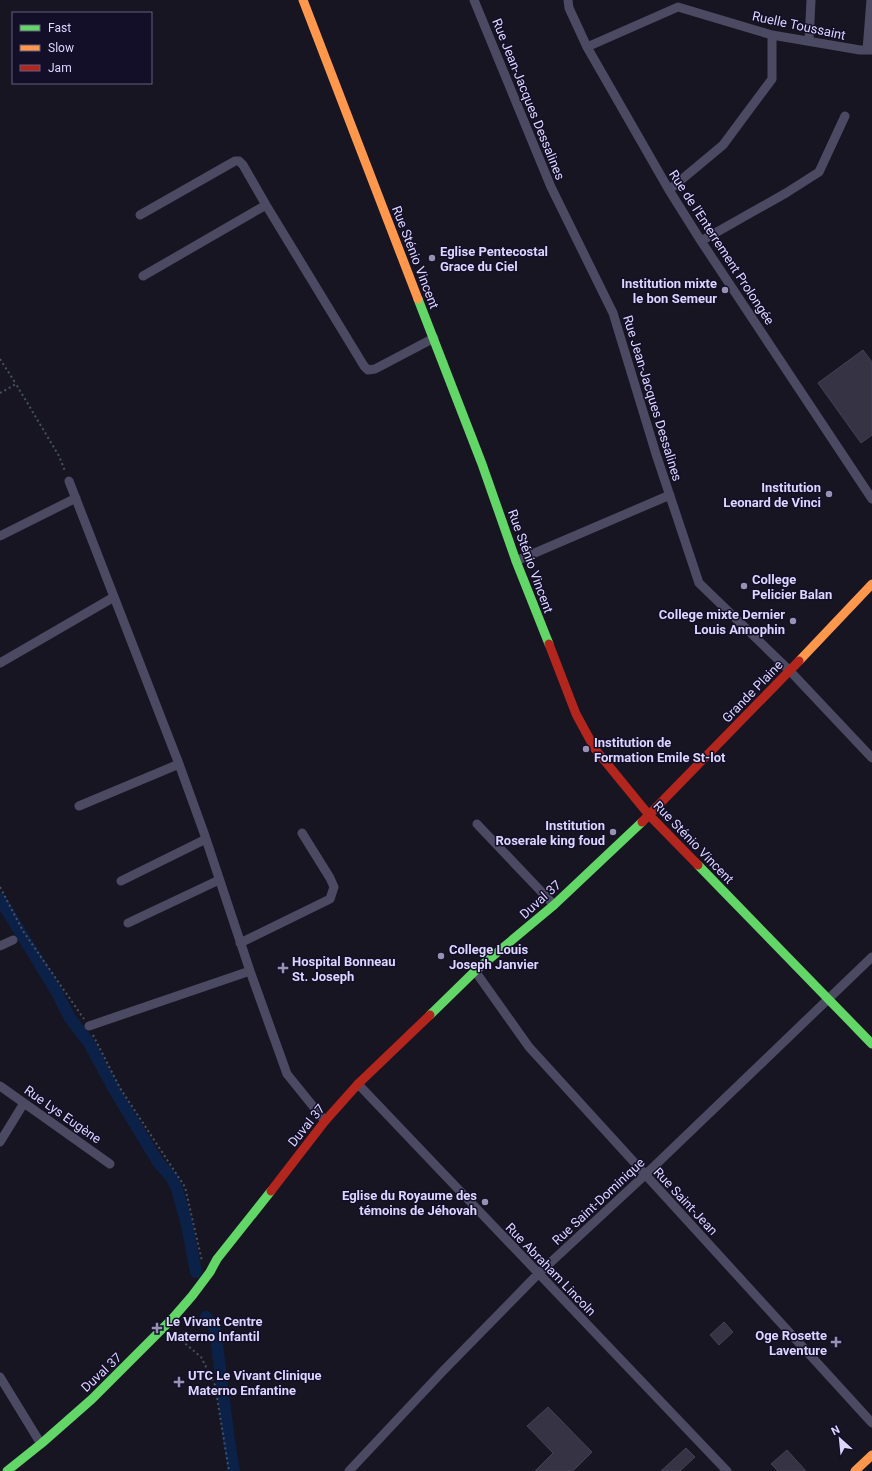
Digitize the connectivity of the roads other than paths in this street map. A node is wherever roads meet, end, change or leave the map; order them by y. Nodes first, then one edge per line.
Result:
1 (303, 0) edge
2 (474, 0) edge
3 (568, 0) edge
4 (811, 0) edge
5 (871, 0) edge
6 (772, 35) junction
7 (809, 41) junction
8 (587, 47) junction
9 (869, 50) edge
10 (845, 116) dead end
11 (669, 190) junction
12 (266, 205) junction
13 (140, 215) dead end
14 (701, 241) junction
15 (143, 276) dead end
16 (434, 338) junction
17 (69, 481) road end
18 (670, 495) junction
19 (76, 498) junction
20 (872, 499) edge
21 (0, 536) edge
22 (516, 561) junction
23 (872, 584) edge
24 (114, 597) junction
25 (0, 663) edge
26 (790, 671) junction
27 (872, 758) edge
28 (178, 764) junction
29 (79, 806) dead end
30 (649, 815) junction
31 (477, 824) dead end
32 (302, 833) dead end
33 (206, 839) junction
34 (219, 880) junction
35 (121, 881) dead end
36 (554, 905) junction
37 (128, 923) dead end
38 (13, 940) dead end
39 (240, 942) junction
40 (0, 946) edge
41 (872, 957) edge
42 (250, 971) junction
43 (475, 972) junction
44 (829, 999) junction
45 (89, 1026) road end
46 (872, 1044) edge
47 (358, 1084) junction
48 (0, 1086) edge
49 (24, 1103) junction
50 (325, 1121) junction
51 (0, 1142) edge
52 (110, 1164) dead end
53 (645, 1175) junction
54 (538, 1274) junction
55 (0, 1377) edge
56 (872, 1423) edge
57 (41, 1444) junction
58 (872, 1455) edge
59 (7, 1471) edge
60 (349, 1471) edge
61 (727, 1471) edge
62 (855, 1471) edge

1 - 16 street, Rue Sténio Vincent
2 - 18 street, Rue Jean-Jacques Dessalines
3 - 8 street, Rue de l'Enterrement Prolongée
4 - 7 street
5 - 9 street
6 - 7 street, Ruelle Toussaint
6 - 8 street, Ruelle Toussaint
6 - 11 street
7 - 9 street, Ruelle Toussaint
8 - 11 street, Rue de l'Enterrement Prolongée
10 - 14 street
11 - 14 street, Rue de l'Enterrement Prolongée
12 - 13 street
12 - 15 street
12 - 16 street
14 - 20 street, Rue de l'Enterrement Prolongée
16 - 22 street, Rue Sténio Vincent
17 - 19 street
18 - 22 street
18 - 26 street, Rue Jean-Jacques Dessalines
19 - 21 street
19 - 24 street
22 - 30 street, Rue Sténio Vincent
23 - 26 street, Grande Plaine
24 - 25 street
24 - 28 street
26 - 27 street, Rue Jean-Jacques Dessalines
26 - 30 street, Grande Plaine
28 - 29 street
28 - 33 street
30 - 36 street, Duval 37
30 - 44 street, Rue Sténio Vincent
31 - 36 street
32 - 39 street
33 - 34 street
33 - 35 street
34 - 37 street
34 - 39 street
36 - 43 street, Duval 37
38 - 40 street
39 - 42 street
41 - 44 street, Rue Saint-Dominique
42 - 45 street
42 - 50 street
43 - 47 street, Duval 37
43 - 53 street, Rue Saint-Jean
44 - 46 street, Rue Sténio Vincent
44 - 53 street, Rue Saint-Dominique
47 - 50 street, Duval 37
47 - 54 street, Rue Abraham Lincoln
48 - 49 street, Rue Lys Eugène
49 - 51 street
49 - 52 street, Rue Lys Eugène
50 - 57 street, Duval 37
53 - 54 street, Rue Saint-Dominique
53 - 56 street, Rue Saint-Jean
54 - 60 street, Rue Saint-Dominique
54 - 61 street, Rue Abraham Lincoln
55 - 57 street
57 - 59 street, Duval 37
58 - 62 street

